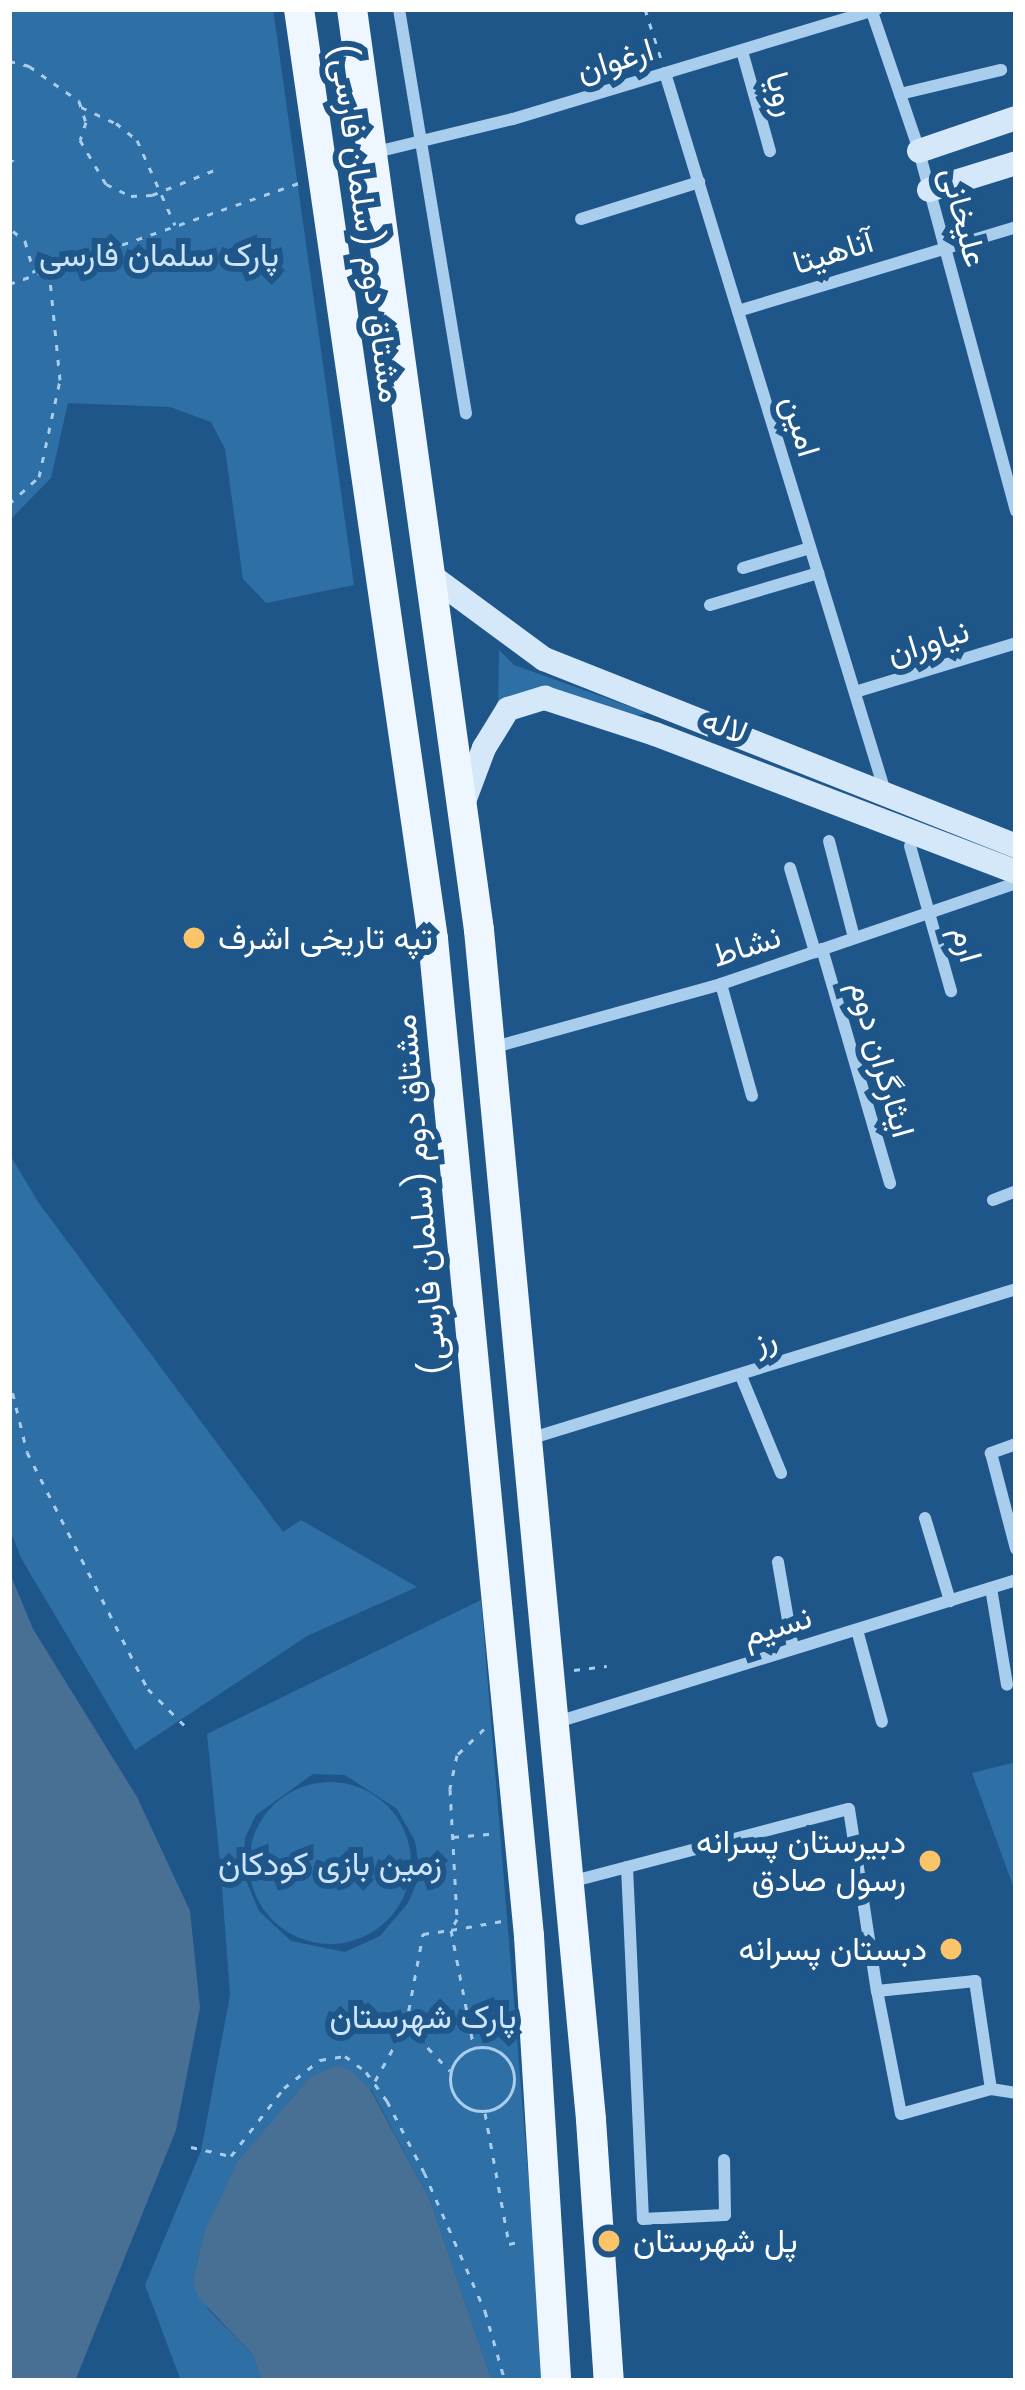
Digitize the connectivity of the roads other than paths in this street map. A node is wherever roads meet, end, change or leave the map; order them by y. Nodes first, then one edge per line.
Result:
1 (298, 9) edge
2 (352, 9) edge
3 (399, 9) edge
4 (873, 10) edge
5 (742, 51) junction
6 (1001, 70) dead end
7 (665, 73) junction
8 (900, 94) junction
9 (1016, 118) edge
10 (421, 141) junction
11 (770, 151) dead end
12 (919, 151) junction
13 (371, 153) junction
14 (1016, 163) edge
15 (699, 182) junction
16 (929, 190) junction
17 (581, 219) dead end
18 (1016, 227) edge
19 (944, 246) junction
20 (738, 310) junction
21 (466, 413) dead end
22 (1016, 511) edge
23 (810, 548) junction
24 (743, 568) dead end
25 (818, 573) junction
26 (430, 575) junction
27 (710, 605) dead end
28 (1016, 643) edge
29 (855, 692) junction
30 (662, 708) junction
31 (655, 734) junction
32 (886, 795) junction
33 (462, 806) junction
34 (829, 841) dead end
35 (910, 846) dead end
36 (1016, 846) edge
37 (790, 868) dead end
38 (1016, 872) edge
39 (1016, 883) edge
40 (930, 913) junction
41 (854, 938) junction
42 (819, 950) junction
43 (721, 984) junction
44 (951, 991) dead end
45 (490, 1048) junction
46 (752, 1096) dead end
47 (890, 1183) dead end
48 (1016, 1191) edge
49 (993, 1200) dead end
50 (1016, 1289) edge
51 (741, 1376) junction
52 (528, 1440) junction
53 (1016, 1444) edge
54 (781, 1473) dead end
55 (925, 1517) dead end
56 (1016, 1549) edge
57 (778, 1562) dead end
58 (1016, 1580) edge
59 (991, 1588) junction
60 (950, 1600) junction
61 (857, 1630) junction
62 (794, 1649) junction
63 (1007, 1685) dead end
64 (882, 1722) dead end
65 (554, 1723) junction
66 (627, 1867) junction
67 (569, 1882) junction
68 (877, 1991) junction
69 (991, 2089) junction
70 (1016, 2093) edge
71 (724, 2161) dead end
72 (556, 2381) edge
73 (609, 2381) edge

1 - 72 main road, مشتاق دوم (سلمان فارسی)
2 - 13 main road, مشتاق دوم (سلمان فارسی)
3 - 10 street
4 - 5 street, ارغوان
4 - 8 street, علیخانی
5 - 7 street, ارغوان
5 - 11 street, رویا
6 - 8 street
7 - 10 street, ارغوان
7 - 15 street, امین
8 - 12 street, علیخانی
9 - 12 main road
10 - 13 street, ارغوان
10 - 21 street
12 - 16 street, علیخانی
13 - 26 main road, مشتاق دوم (سلمان فارسی)
14 - 16 main road
15 - 17 street
15 - 20 street, امین
16 - 19 street, علیخانی
18 - 19 street, آناهیتا
19 - 20 street, آناهیتا
19 - 22 street, علیخانی
20 - 23 street, امین
23 - 24 street
23 - 25 street, امین
25 - 27 street
25 - 29 street, امین
26 - 30 main road, لاله
26 - 33 main road, مشتاق دوم (سلمان فارسی)
28 - 29 street, نیاوران
29 - 32 street, امین
30 - 31 main road
30 - 32 main road, لاله
31 - 33 main road, لاله
31 - 38 main road, لاله
32 - 36 main road, لاله
33 - 45 main road, مشتاق دوم (سلمان فارسی)
34 - 41 street
35 - 40 street, ارم
37 - 42 street, ایثارگران دوم
39 - 40 street, نشاط
40 - 41 street, نشاط
40 - 44 street, ارم
41 - 42 street, نشاط
42 - 43 street, نشاط
42 - 47 street, ایثارگران دوم
43 - 45 street, نشاط
43 - 46 street
45 - 52 main road, مشتاق دوم (سلمان فارسی)
48 - 49 street
50 - 51 street, رز
51 - 52 street, رز
51 - 54 street
52 - 65 main road, مشتاق دوم (سلمان فارسی)
53 - 56 street
55 - 60 street
57 - 62 street
58 - 59 street, نسیم
59 - 60 street, نسیم
59 - 63 street
60 - 61 street, نسیم
61 - 62 street, نسیم
61 - 64 street
62 - 65 street, نسیم
65 - 67 main road, مشتاق دوم (سلمان فارسی)
66 - 67 street
66 - 68 street
66 - 71 street
67 - 73 main road, مشتاق دوم (سلمان فارسی)
68 - 69 street
68 - 69 street
69 - 70 street

